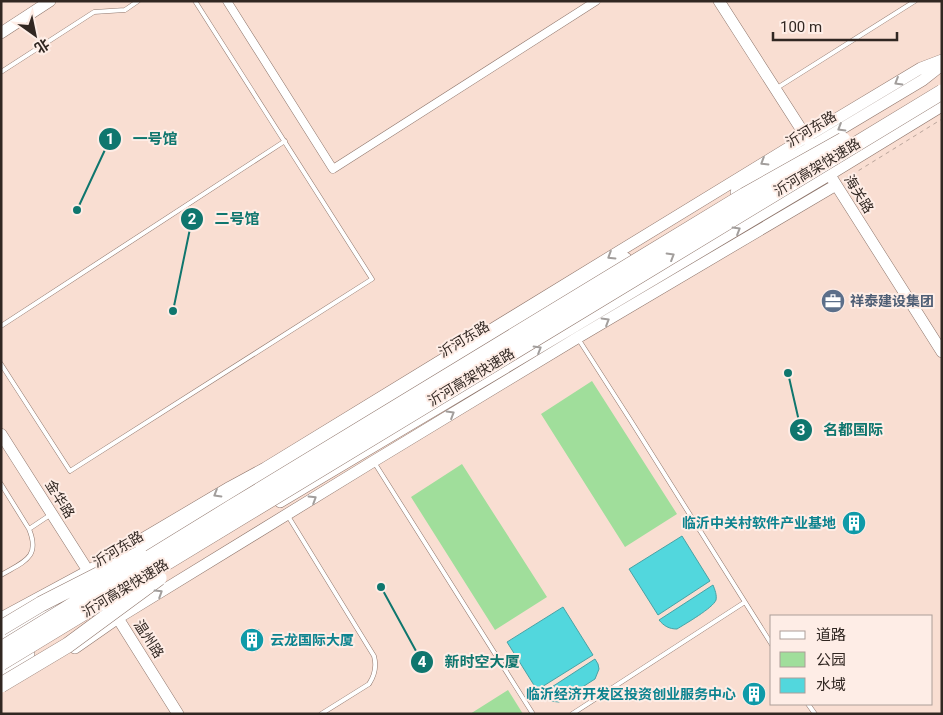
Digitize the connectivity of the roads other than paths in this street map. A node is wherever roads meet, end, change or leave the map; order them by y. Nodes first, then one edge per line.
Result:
1 (50, 1) edge
2 (138, 1) edge
3 (195, 1) edge
4 (227, 1) edge
5 (596, 1) edge
6 (719, 1) edge
7 (915, 1) edge
8 (1, 33) edge
9 (942, 60) edge
10 (942, 65) edge
11 (1, 72) edge
12 (942, 82) edge
13 (776, 88) junction
14 (942, 92) edge
15 (942, 106) edge
16 (285, 141) junction
17 (809, 141) junction
18 (829, 175) junction
19 (836, 185) junction
20 (1, 326) edge
21 (577, 338) junction
22 (942, 352) edge
23 (1, 364) edge
24 (1, 434) edge
25 (308, 451) junction
26 (284, 456) junction
27 (374, 461) junction
28 (1, 484) edge
29 (234, 513) junction
30 (52, 514) junction
31 (287, 514) junction
32 (29, 529) junction
33 (1, 575) edge
34 (91, 576) junction
35 (745, 602) junction
36 (109, 604) junction
37 (1, 618) edge
38 (118, 618) junction
39 (1, 628) edge
40 (1, 637) edge
41 (770, 642) edge
42 (1, 649) edge
43 (1, 663) edge
44 (1, 672) edge
45 (1, 685) edge
46 (1, 693) edge
47 (178, 714) edge
48 (321, 714) edge
49 (533, 714) edge
50 (572, 714) edge

1 - 8 main road
2 - 11 lane
3 - 16 lane
4 - 5 street
6 - 13 main road, 海关路
7 - 13 lane
9 -> 17 main road
10 -> 17 main road, 沂河东路
12 - 29 highway, 沂河高架快速路, bridge
13 - 17 main road, 海关路
29 -> 14 highway, 沂河高架快速路, bridge
15 - 18 main road
16 - 20 lane
16 - 23 lane
17 - 18 main road, 海关路
17 - 25 main road, 沂河东路
17 -> 26 main road
18 - 19 main road, 海关路
36 -> 18 main road
21 -> 19 main road
19 - 22 main road, 海关路
27 -> 21 main road
21 - 35 lane
24 - 30 main road, 金华路
25 - 26 main road
25 - 34 main road, 沂河东路
26 -> 34 main road
31 -> 27 main road
27 - 49 lane
28 - 32 lane
29 - 39 highway, bridge
29 - 42 highway, 沂河高架快速路, bridge
29 - 43 highway, 沂河高架快速路, bridge
29 - 45 highway, bridge
30 - 32 lane
30 - 34 main road, 金华路
38 -> 31 main road
31 - 48 lane
32 - 33 lane
34 - 36 main road, 温州路
34 - 37 main road
34 - 40 main road, 沂河东路
35 - 41 lane
35 - 50 lane
36 - 38 main road, 温州路
36 - 44 main road
38 - 46 main road
38 - 47 main road, 温州路

